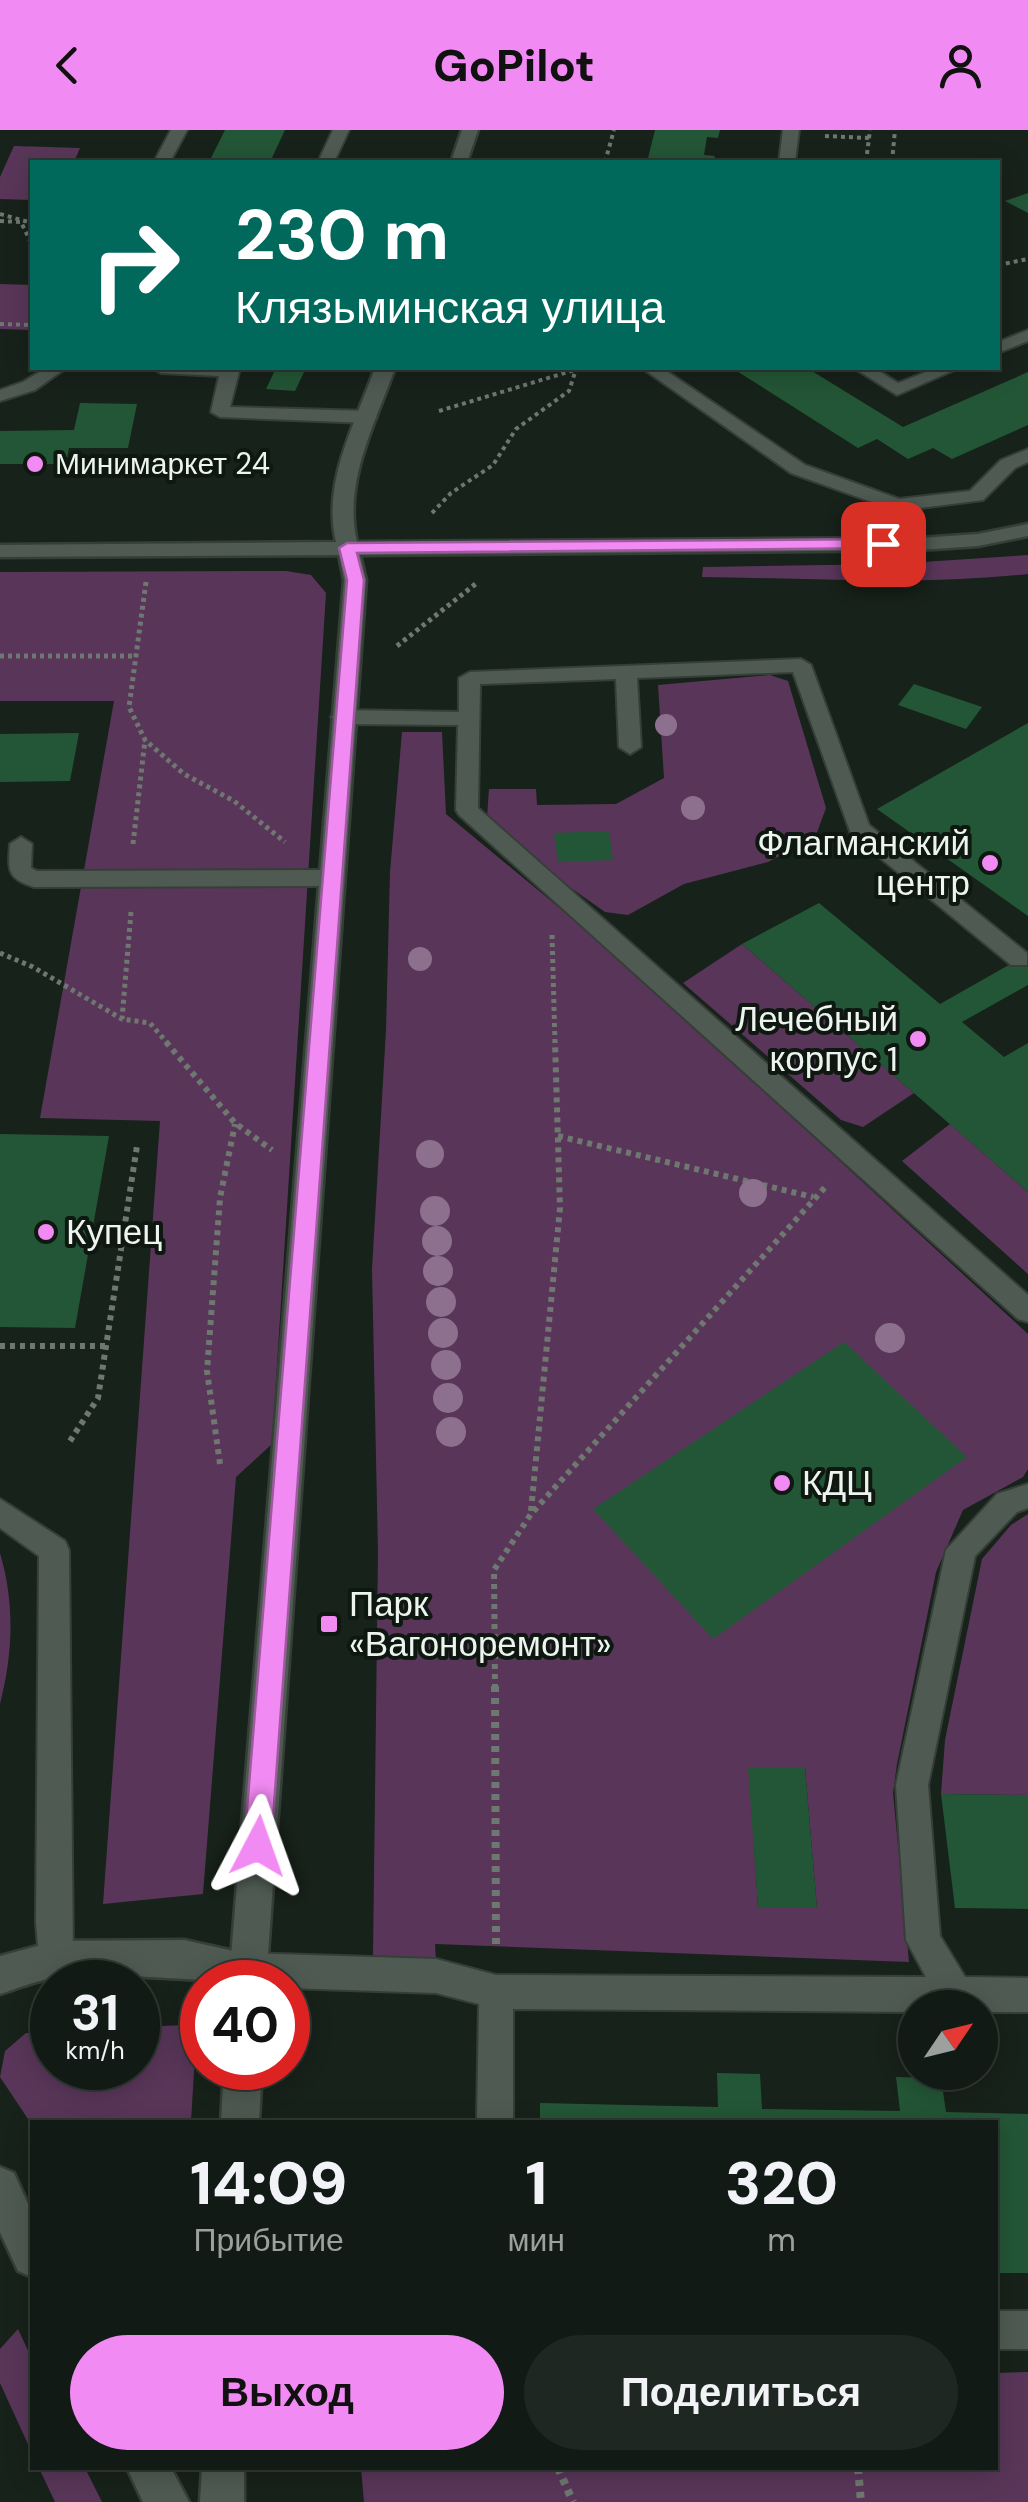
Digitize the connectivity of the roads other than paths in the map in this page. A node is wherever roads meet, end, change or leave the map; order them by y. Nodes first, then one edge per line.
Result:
1 (180, 130) edge
2 (341, 130) edge
3 (470, 130) edge
4 (790, 130) edge
5 (163, 160) edge
6 (327, 160) edge
7 (460, 160) edge
8 (787, 160) edge
9 (1028, 335) edge
10 (1000, 347) edge
11 (54, 370) edge
12 (230, 370) edge
13 (385, 370) edge
14 (654, 370) edge
15 (867, 370) edge
16 (945, 370) edge
17 (0, 396) edge
18 (368, 417) junction
19 (1028, 455) edge
20 (1028, 530) edge
21 (347, 548) junction
22 (0, 551) edge
23 (626, 672) junction
24 (342, 717) junction
25 (470, 719) junction
26 (630, 747) dead end
27 (21, 844) dead end
28 (330, 878) junction
29 (1018, 960) dead end
30 (1028, 1310) edge
31 (1028, 1496) edge
32 (0, 1512) edge
33 (56, 1959) junction
34 (191, 1960) edge
35 (248, 1960) edge
36 (0, 1975) edge
37 (310, 1976) edge
38 (953, 1990) edge
39 (496, 1992) junction
40 (898, 1994) edge
41 (998, 1995) edge
42 (1028, 1995) edge
43 (242, 2090) edge
44 (240, 2120) edge
45 (495, 2120) edge
46 (0, 2187) edge
47 (30, 2253) edge
48 (998, 2330) edge
49 (1028, 2330) edge
50 (149, 2470) edge
51 (222, 2470) edge
52 (167, 2502) edge
53 (222, 2502) edge

1 - 5 lane
2 - 6 lane
3 - 7 street
4 - 8 lane
9 - 10 lane
11 - 17 lane
12 - 18 lane
13 - 18 street
14 - 19 lane
15 - 16 lane
18 - 21 street
20 - 21 street
21 - 22 street
21 - 24 street
23 - 25 lane
23 - 26 lane
23 - 29 lane
24 - 25 lane
24 - 28 street
25 - 30 lane
27 - 28 lane
28 - 35 street
31 - 38 lane
32 - 33 lane
33 - 34 street
33 - 36 street
37 - 39 lane
39 - 40 lane
39 - 45 lane
41 - 42 lane
43 - 44 street
46 - 47 street
48 - 49 lane
50 - 52 street
51 - 53 street

